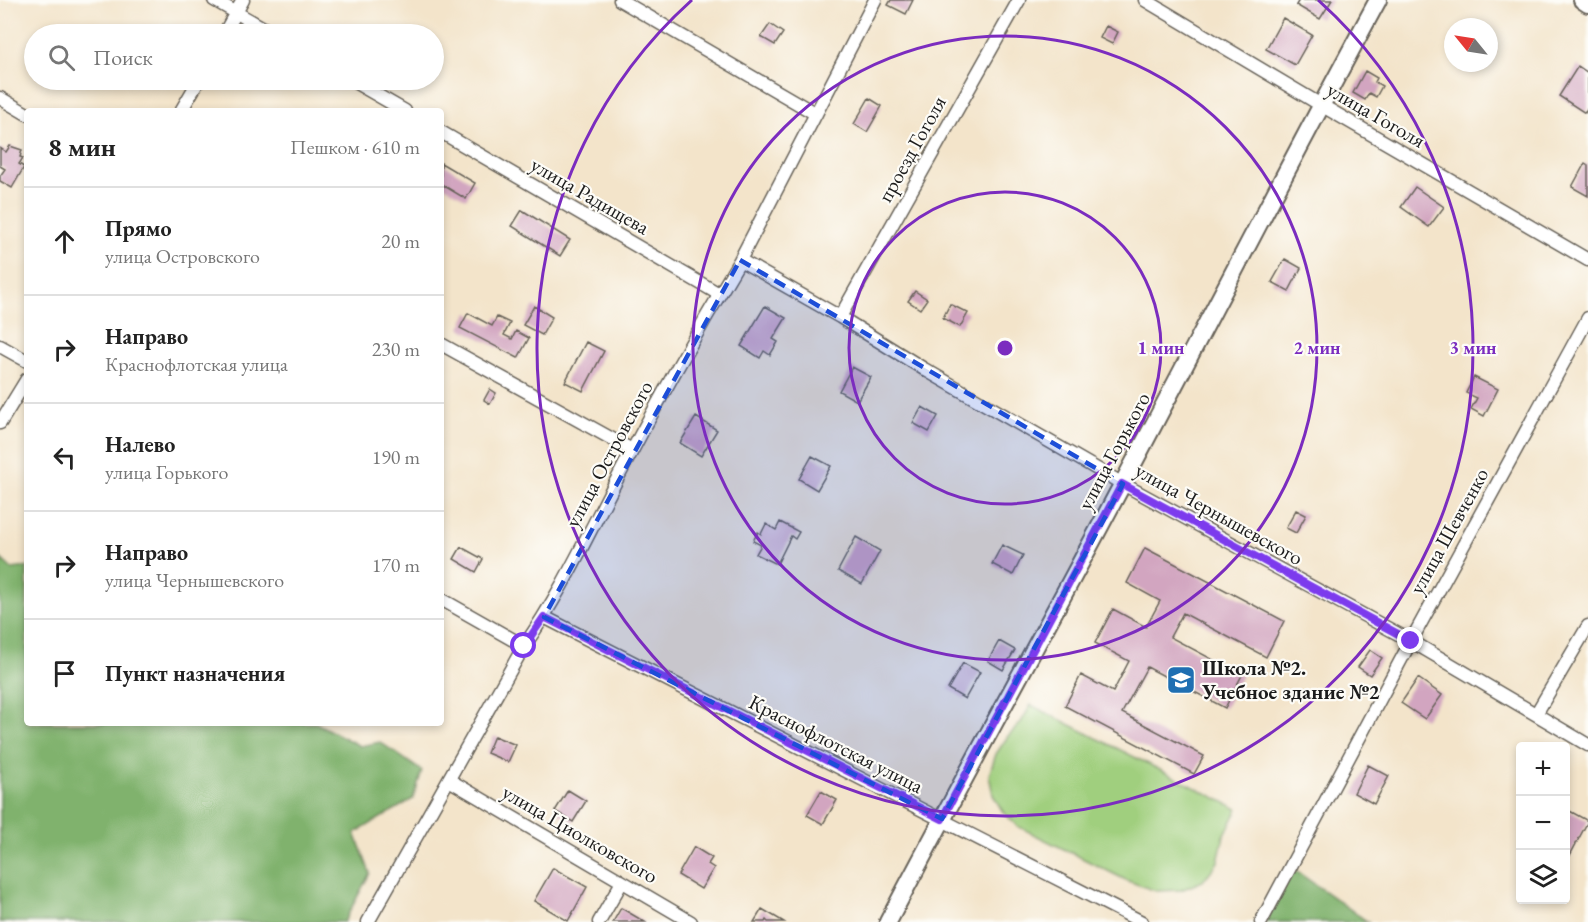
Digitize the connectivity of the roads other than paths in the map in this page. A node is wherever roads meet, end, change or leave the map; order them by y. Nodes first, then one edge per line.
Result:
1 (214, 0) edge
2 (243, 0) edge
3 (620, 0) edge
4 (875, 0) edge
5 (1019, 0) edge
6 (1145, 0) edge
7 (1378, 0) edge
8 (1582, 0) edge
9 (1588, 4) edge
10 (236, 13) junction
11 (230, 24) edge
12 (255, 24) edge
13 (193, 90) edge
14 (368, 90) edge
15 (0, 98) edge
16 (1321, 105) junction
17 (183, 108) edge
18 (400, 108) edge
19 (24, 112) edge
20 (816, 114) junction
21 (444, 134) edge
22 (740, 260) junction
23 (1588, 260) edge
24 (719, 294) junction
25 (840, 317) junction
26 (1588, 318) edge
27 (0, 346) edge
28 (444, 346) edge
29 (24, 359) edge
30 (24, 383) edge
31 (0, 423) edge
32 (632, 450) junction
33 (1122, 484) junction
34 (444, 601) edge
35 (544, 617) junction
36 (1588, 626) edge
37 (1411, 641) junction
38 (524, 646) junction
39 (1536, 714) junction
40 (1588, 745) edge
41 (449, 780) junction
42 (942, 819) junction
43 (622, 882) junction
44 (368, 922) edge
45 (599, 922) edge
46 (691, 922) edge
47 (888, 922) edge
48 (1142, 922) edge
49 (1261, 922) edge

1 - 10 street
2 - 10 street
3 - 20 street
4 - 20 street, улица Островского
5 - 25 street, проезд Гоголя
6 - 16 street, улица Гоголя
7 - 16 street, улица Горького
8 - 9 street
10 - 11 street
10 - 12 street
13 - 17 street
14 - 18 street
15 - 19 street
16 - 23 street, улица Гоголя
16 - 33 street, улица Горького
20 - 22 street, улица Островского
21 - 24 street, улица Радищева
22 - 24 street, улица Островского
22 - 25 street, улица Чернышевского
24 - 32 street, улица Островского
25 - 33 street, улица Чернышевского
26 - 37 street, улица Шевченко
27 - 29 street
28 - 32 street
30 - 31 street
32 - 35 street, улица Островского
33 - 37 street, улица Чернышевского
33 - 42 street, улица Горького
34 - 38 street
35 - 38 street, улица Островского
35 - 42 street, Краснофлотская улица
36 - 39 street
37 - 39 street, улица Чернышевского
37 - 49 street, улица Шевченко
38 - 41 street, улица Островского
39 - 40 street, улица Чернышевского
41 - 43 street, улица Циолковского
41 - 44 street, улица Островского
42 - 47 street, улица Горького
42 - 48 street, Краснофлотская улица
43 - 45 street
43 - 46 street, улица Циолковского

